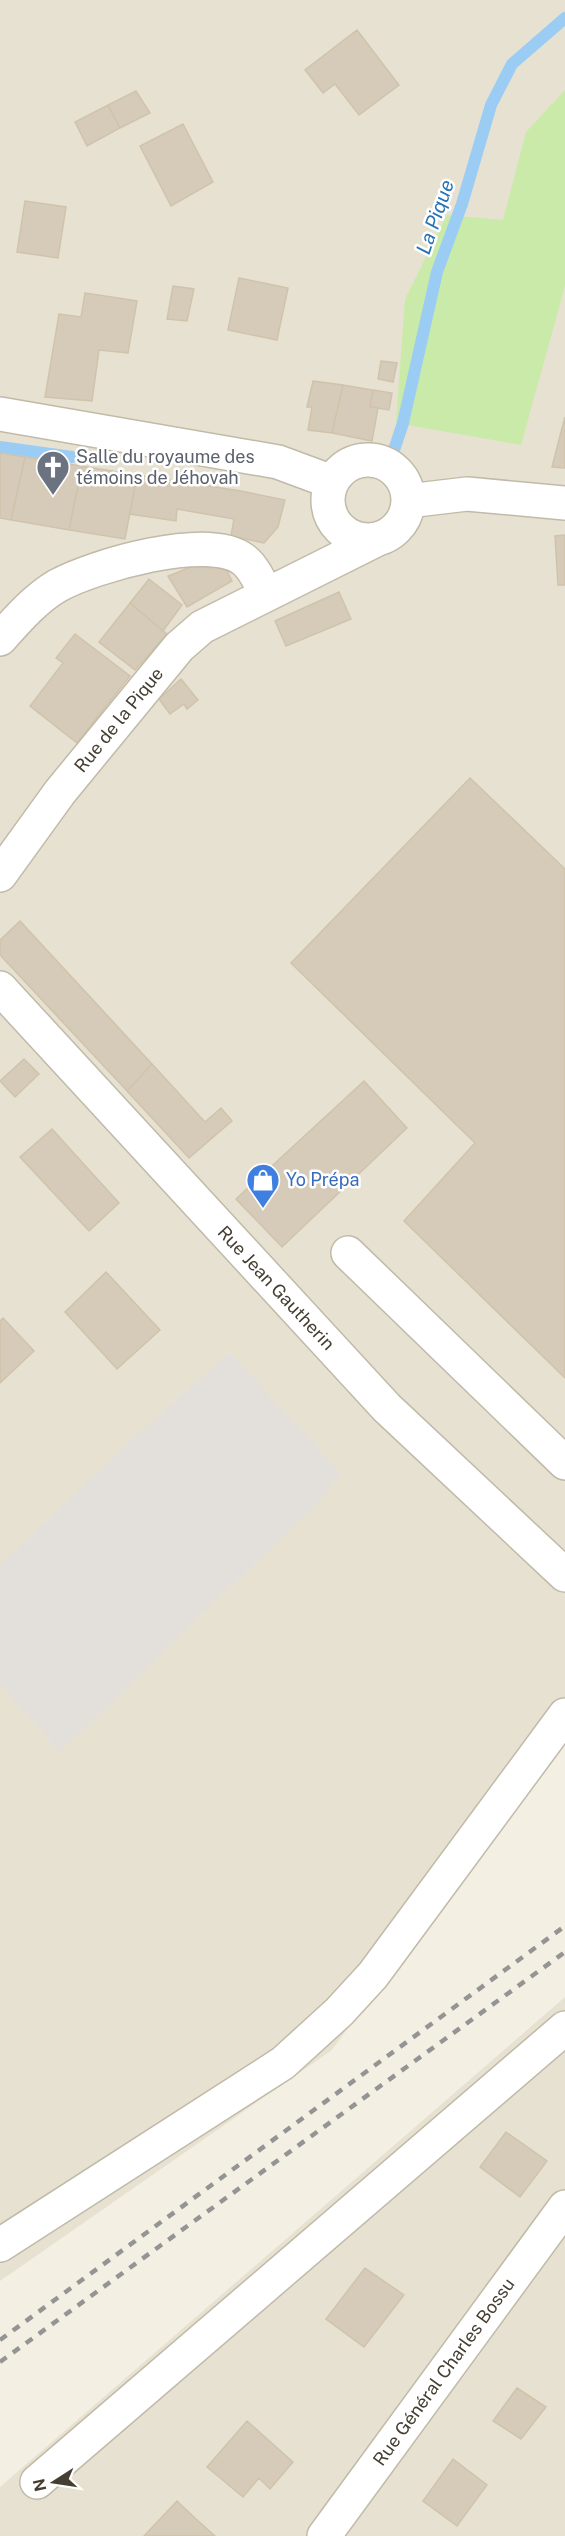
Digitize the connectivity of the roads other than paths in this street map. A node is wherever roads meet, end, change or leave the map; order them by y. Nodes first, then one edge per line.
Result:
1 (0, 414) edge
2 (331, 496) junction
3 (408, 501) junction
4 (565, 503) edge
5 (380, 538) junction
6 (266, 594) junction
7 (0, 639) edge
8 (0, 875) edge
9 (0, 988) edge
10 (348, 1253) dead end
11 (565, 1463) edge
12 (565, 1575) edge
13 (565, 1715) edge
14 (565, 2028) edge
15 (565, 2207) edge
16 (0, 2245) edge
17 (37, 2482) dead end
18 (324, 2536) edge

1 - 2 street
2 - 3 street
2 - 5 street
2 - 6 street, Rue de la Pique
3 - 4 street
3 - 5 street
5 - 6 street, Rue de la Pique
6 - 7 street
6 - 8 street, Rue de la Pique
9 - 12 street, Rue Jean Gautherin
10 - 11 street
13 - 16 street
14 - 17 street
15 - 18 street, Rue Général Charles Bossu

